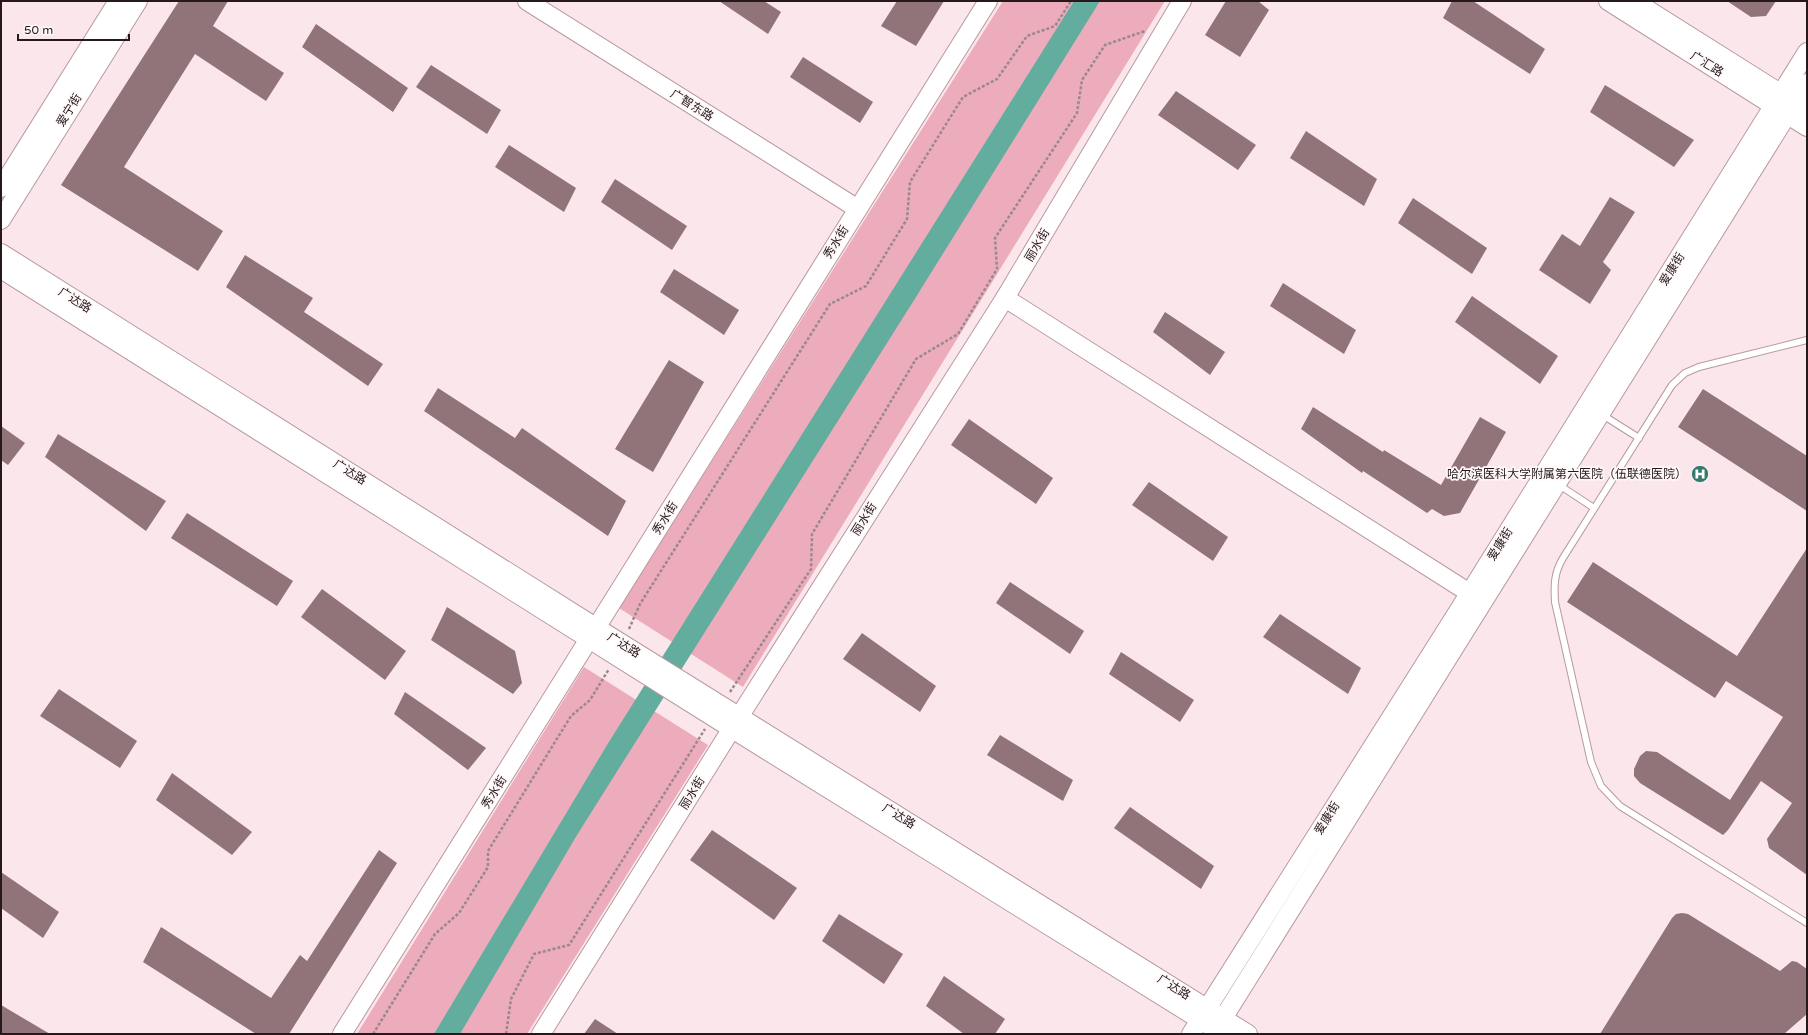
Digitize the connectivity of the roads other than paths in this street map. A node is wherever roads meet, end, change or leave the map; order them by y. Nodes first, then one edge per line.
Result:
1 (118, 1) edge
2 (138, 1) edge
3 (527, 1) edge
4 (988, 1) edge
5 (1182, 1) edge
6 (1608, 1) edge
7 (1634, 1) edge
8 (1807, 52) edge
9 (1807, 83) edge
10 (1789, 105) edge
11 (1807, 127) edge
12 (1, 188) edge
13 (858, 209) junction
14 (1, 220) edge
15 (1, 253) edge
16 (1, 269) edge
17 (1005, 298) junction
18 (1807, 340) edge
19 (1601, 414) junction
20 (1639, 438) junction
21 (1558, 484) junction
22 (1594, 508) junction
23 (1476, 597) junction
24 (593, 634) junction
25 (735, 723) junction
26 (1807, 923) edge
27 (1199, 1020) edge
28 (1219, 1029) edge
29 (342, 1034) edge
30 (541, 1034) edge
31 (1248, 1034) edge

1 - 12 main road, 爱宁街
2 - 14 main road, 爱宁街
3 - 13 main road, 广智东路
4 - 13 main road, 秀水街
5 - 17 main road, 丽水街
6 - 10 main road, 广汇路
7 - 10 main road, 广汇路
8 - 10 main road, 爱康街
9 - 10 main road, 爱康街
10 - 11 main road, 广汇路
10 - 19 main road, 爱康街
10 - 23 main road, 爱康街
13 - 24 main road, 秀水街
15 - 24 main road, 广达路
16 - 24 main road, 广达路
17 - 23 main road
17 - 25 main road, 丽水街
18 - 20 lane
19 - 20 lane
19 - 21 main road, 爱康街
20 - 22 lane
21 - 22 lane
21 - 23 main road, 爱康街
22 - 26 lane
23 - 27 main road, 爱康街
23 - 28 main road, 爱康街
24 - 25 main road, 广达路
24 - 29 main road, 秀水街
25 - 27 main road, 广达路
25 - 30 main road, 丽水街
27 - 28 main road, 广达路
28 - 31 main road, 广达路

